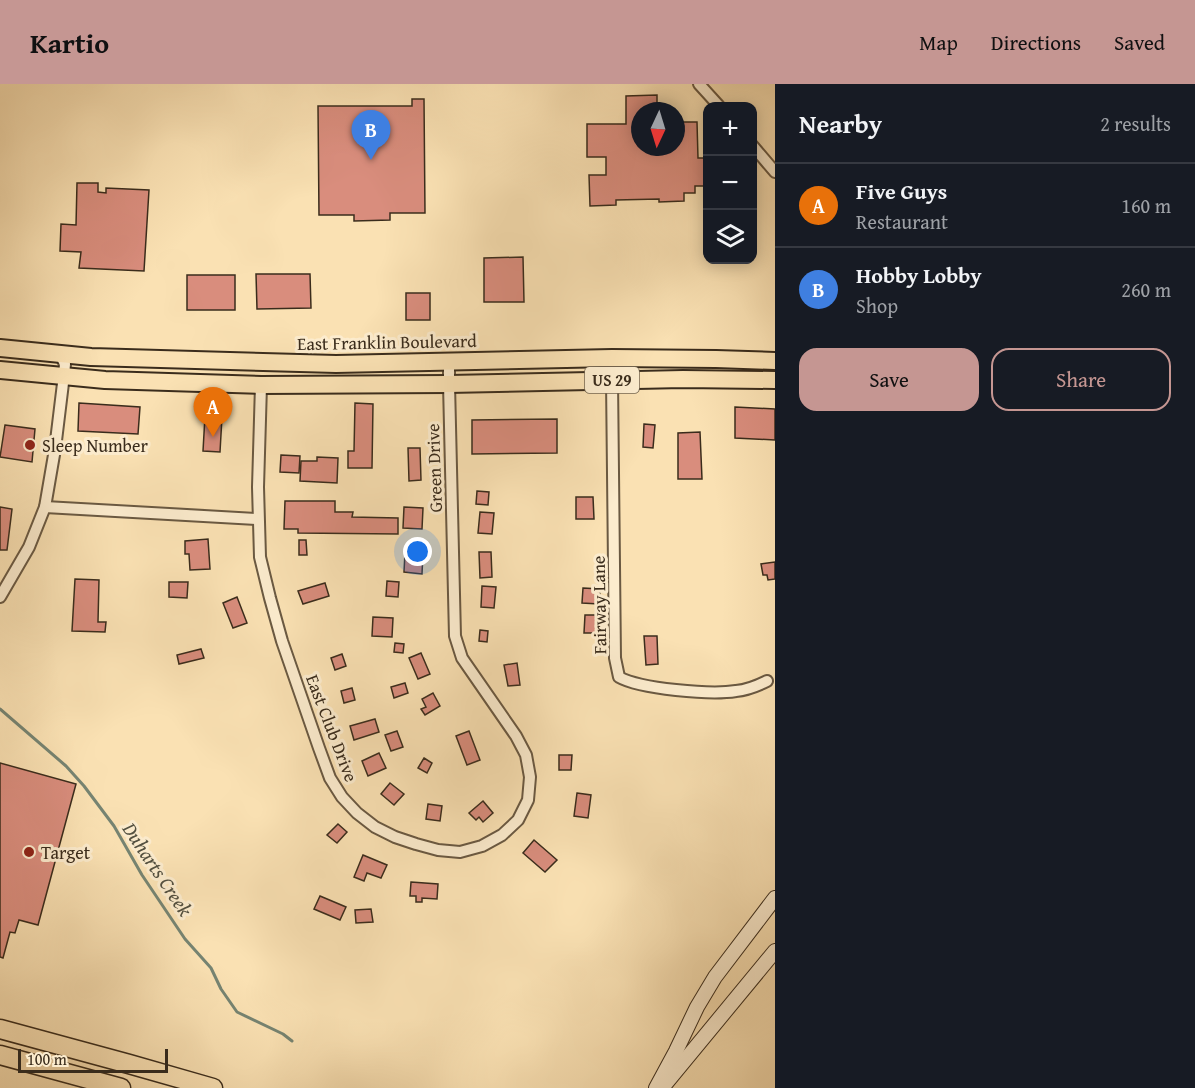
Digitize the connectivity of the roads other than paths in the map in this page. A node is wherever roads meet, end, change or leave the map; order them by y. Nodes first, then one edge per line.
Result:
1 (699, 84) edge
2 (715, 102) edge
3 (757, 150) edge
4 (775, 172) edge
5 (0, 348) edge
6 (60, 354) junction
7 (449, 361) junction
8 (775, 361) edge
9 (0, 370) edge
10 (64, 375) junction
11 (612, 380) junction
12 (775, 380) edge
13 (449, 384) junction
14 (261, 385) junction
15 (45, 507) junction
16 (258, 519) junction
17 (0, 597) edge
18 (767, 681) dead end
19 (516, 736) joint
20 (775, 898) edge
21 (775, 951) edge
22 (0, 1029) edge
23 (0, 1055) edge
24 (0, 1063) edge
25 (85, 1078) junction
26 (121, 1088) edge
27 (213, 1088) edge
28 (656, 1088) edge
29 (662, 1088) edge

1 - 2 street
3 - 4 street
5 - 6 main road, East Franklin Boulevard / US 29
6 - 7 main road, East Franklin Boulevard / US 29
6 - 10 street
7 - 8 main road, East Franklin Boulevard / US 29
7 - 13 street, Green Drive
9 - 10 main road, US 29
10 - 14 main road, US 29
10 - 15 street
11 - 12 main road, US 29
11 - 13 main road, US 29
11 - 18 street, Fairway Lane
13 - 14 main road, US 29
13 - 19 street, Green Drive
14 - 16 street, East Club Drive
15 - 16 street
15 - 17 street
16 - 19 street, East Club Drive
20 - 28 main road
21 - 29 main road
22 - 27 highway
23 - 25 highway
24 - 25 highway
25 - 26 highway

